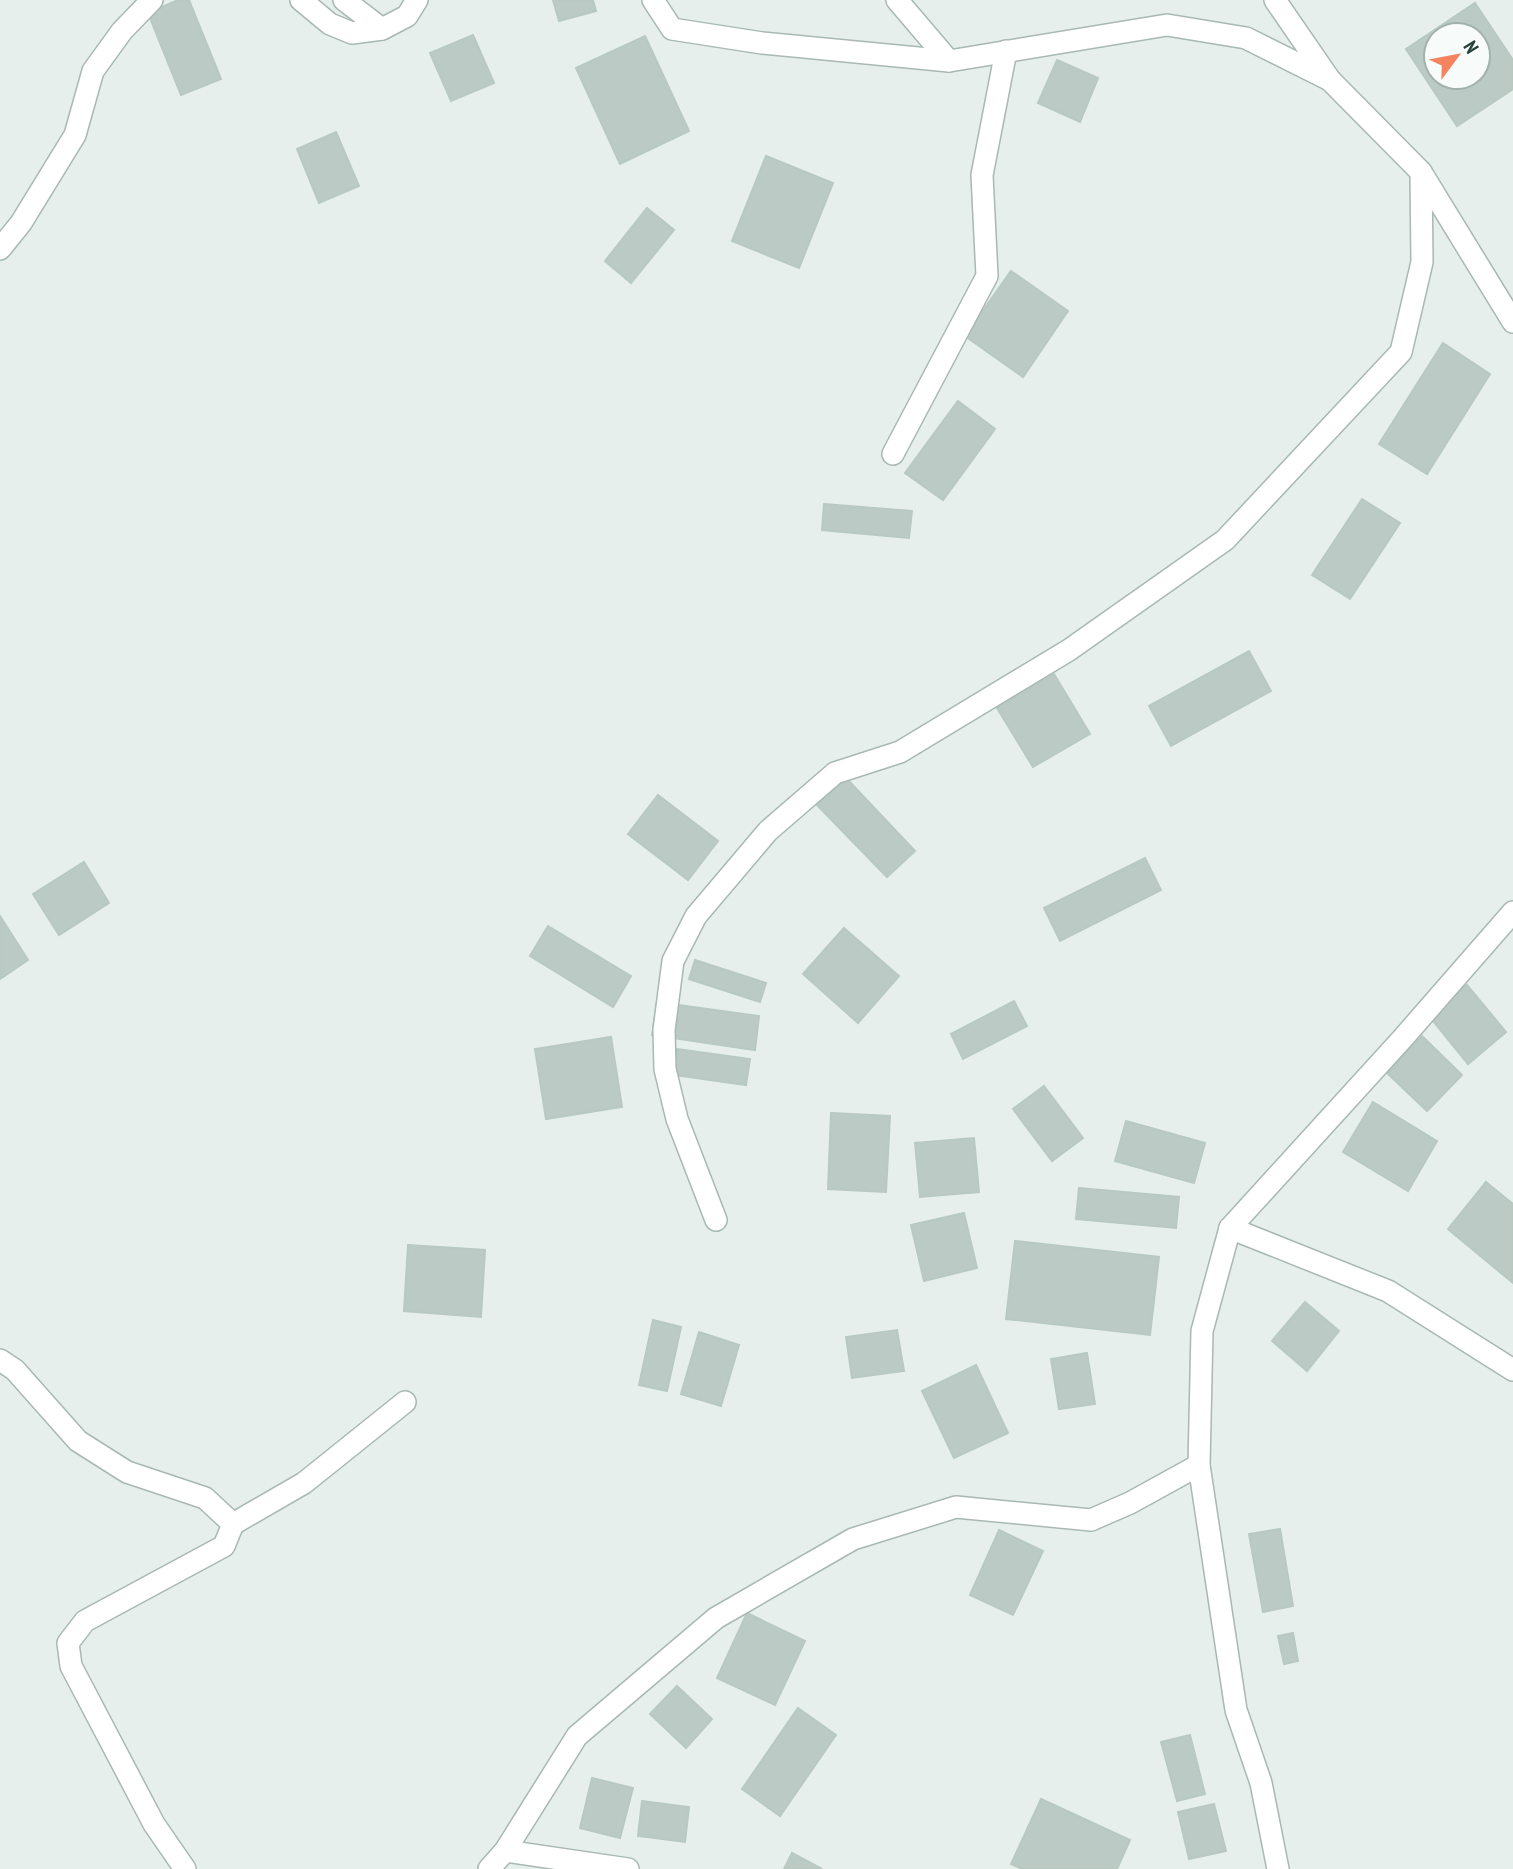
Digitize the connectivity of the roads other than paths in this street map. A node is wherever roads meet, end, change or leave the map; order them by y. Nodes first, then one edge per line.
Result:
1 (152, 0) edge
2 (301, 0) edge
3 (344, 0) edge
4 (418, 0) edge
5 (653, 0) edge
6 (897, 0) edge
7 (1275, 0) edge
8 (382, 29) junction
9 (1006, 51) junction
10 (949, 61) junction
11 (1330, 80) junction
12 (1421, 172) junction
13 (0, 249) edge
14 (1513, 322) edge
15 (893, 454) dead end
16 (1513, 912) edge
17 (716, 1220) dead end
18 (1230, 1228) junction
19 (0, 1360) edge
20 (1513, 1370) edge
21 (405, 1402) dead end
22 (1199, 1465) junction
23 (233, 1524) junction
24 (505, 1851) junction
25 (185, 1869) edge
26 (489, 1869) edge
27 (628, 1869) edge
28 (1278, 1869) edge

1 - 13 street
2 - 8 street
3 - 8 street
4 - 8 street
5 - 10 street
6 - 10 street
7 - 11 street
9 - 10 street
9 - 11 street
9 - 15 street
11 - 12 street
12 - 14 street
12 - 17 street
16 - 18 street
18 - 20 street
18 - 22 street
19 - 23 street
21 - 23 street
22 - 24 street
22 - 28 street
23 - 25 street
24 - 26 street
24 - 27 street

